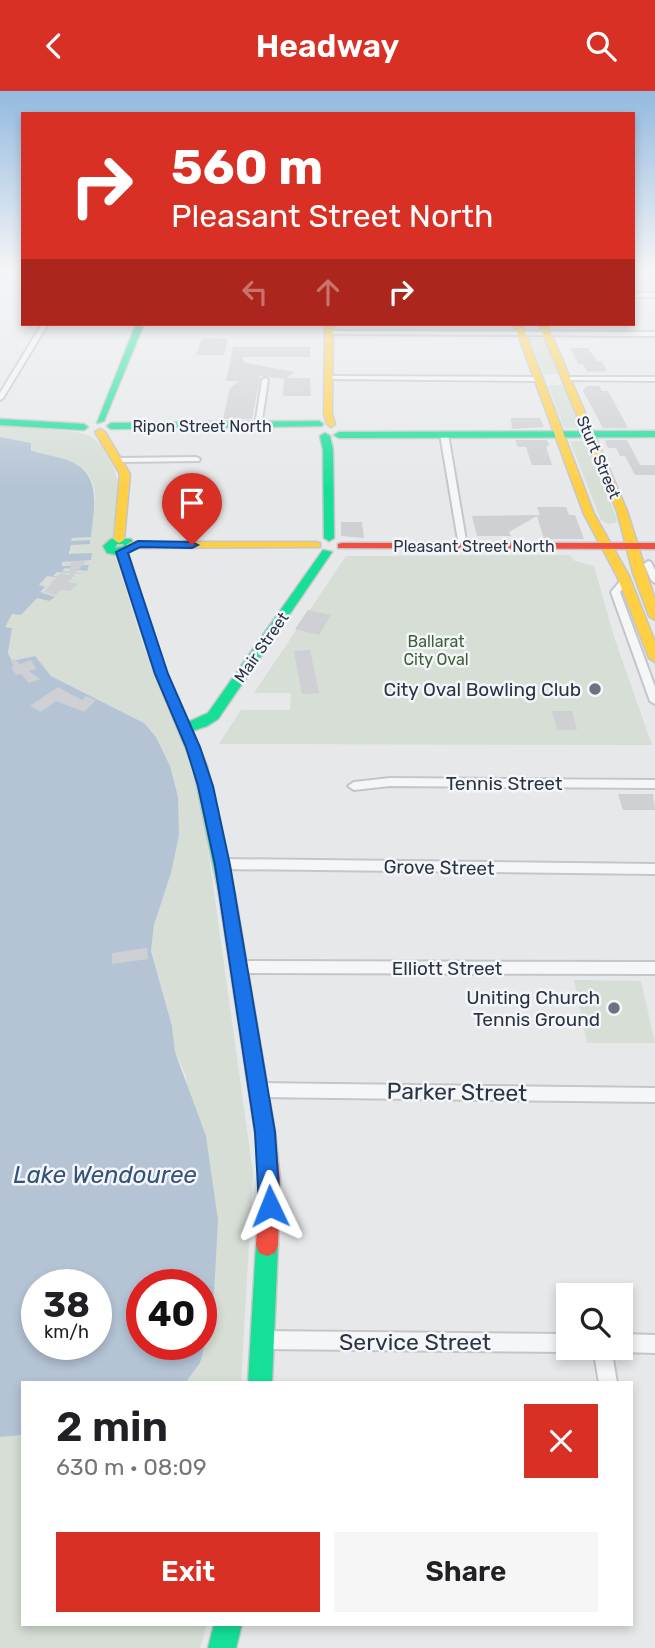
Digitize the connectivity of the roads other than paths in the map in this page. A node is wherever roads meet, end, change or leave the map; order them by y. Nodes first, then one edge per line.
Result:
1 (34, 343) edge
2 (132, 343) edge
3 (329, 343) edge
4 (525, 343) edge
5 (551, 343) edge
6 (328, 378) junction
7 (539, 379) junction
8 (567, 379) junction
9 (655, 379) edge
10 (265, 380) dead end
11 (0, 398) edge
12 (0, 422) edge
13 (99, 426) junction
14 (258, 426) junction
15 (329, 430) junction
16 (444, 434) junction
17 (559, 434) junction
18 (589, 434) junction
19 (655, 434) edge
20 (196, 459) dead end
21 (119, 460) junction
22 (592, 520) junction
23 (626, 521) junction
24 (328, 545) junction
25 (124, 546) junction
26 (463, 546) junction
27 (606, 546) junction
28 (631, 546) junction
29 (655, 546) edge
30 (648, 564) dead end
31 (625, 581) junction
32 (652, 589) edge
33 (655, 616) edge
34 (655, 658) edge
35 (655, 701) edge
36 (185, 728) junction
37 (655, 784) edge
38 (354, 786) dead end
39 (222, 865) junction
40 (655, 869) edge
41 (239, 967) junction
42 (655, 968) edge
43 (258, 1090) junction
44 (655, 1095) edge
45 (262, 1340) junction
46 (556, 1343) edge
47 (633, 1343) edge
48 (655, 1344) edge
49 (604, 1360) edge
50 (260, 1381) edge
51 (608, 1381) edge
52 (228, 1626) edge
53 (222, 1648) edge

1 - 11 street
2 - 13 street
3 - 6 street
4 - 7 street, Sturt Street
5 - 8 street, Sturt Street
6 - 7 street
6 - 15 street
7 - 8 street
7 - 17 street, Sturt Street
8 - 9 street
8 - 18 street, Sturt Street
10 - 14 street
12 - 13 street, Ripon Street North
13 - 14 street, Ripon Street North
13 - 21 street
14 - 15 street, Ripon Street North
15 - 16 street, Ripon Street North
15 - 24 street
16 - 17 street, Ripon Street North
16 - 26 street
17 - 18 street, Ripon Street North
17 - 22 street, Sturt Street
18 - 19 street, Ripon Street North
18 - 23 street, Sturt Street
20 - 21 street
21 - 25 street
22 - 23 street
22 - 27 street, Sturt Street
23 - 28 street, Sturt Street
24 - 25 street, Pleasant Street North
24 - 26 street, Pleasant Street North
24 - 36 street, Mair Street
25 - 36 street
26 - 27 street, Pleasant Street North
27 - 28 street, Pleasant Street North
27 - 31 street, Sturt Street
28 - 29 street, Pleasant Street North
28 - 32 street, Sturt Street
30 - 32 street, Sturt Street
31 - 34 street, Sturt Street
31 - 35 street
32 - 33 street, Sturt Street
36 - 39 street
37 - 38 street, Tennis Street
39 - 40 street, Grove Street
39 - 41 street
41 - 42 street, Elliott Street
41 - 43 street
43 - 44 street, Parker Street
43 - 45 street
45 - 46 street, Service Street
45 - 50 street
47 - 48 street
49 - 51 street
52 - 53 street

